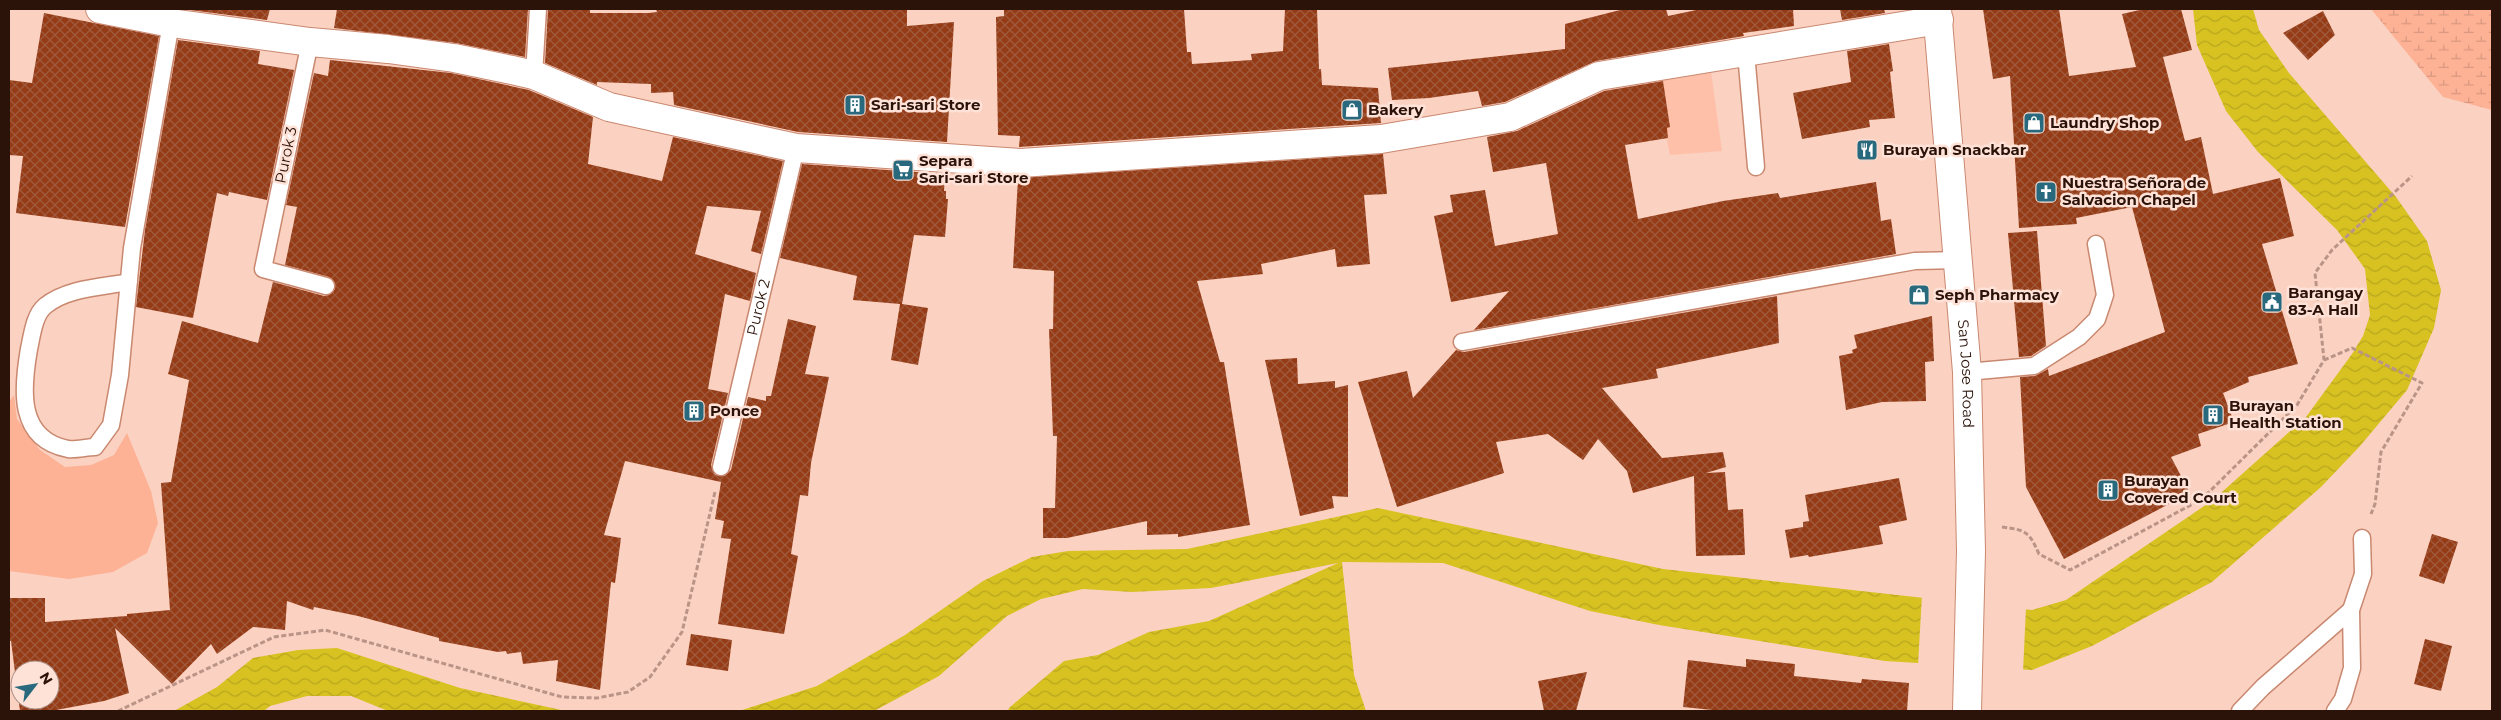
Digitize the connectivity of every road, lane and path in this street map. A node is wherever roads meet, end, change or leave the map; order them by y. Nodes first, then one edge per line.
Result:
1 (100, 9) edge
2 (538, 9) edge
3 (1938, 14) edge
4 (171, 23) junction
5 (310, 42) junction
6 (1746, 53) junction
7 (534, 75) junction
8 (796, 148) junction
9 (1756, 167) dead end
10 (2412, 176) dead end
11 (2096, 244) dead end
12 (1959, 260) junction
13 (129, 282) junction
14 (326, 286) dead end
15 (1462, 342) dead end
16 (2324, 360) junction
17 (1967, 372) junction
18 (720, 467) joint
19 (1970, 537) junction
20 (2362, 538) joint
21 (2351, 610) junction
22 (118, 711) edge
23 (1967, 711) edge
24 (2240, 711) edge
25 (2335, 711) edge

1 - 4 street
2 - 7 lane
3 - 6 street
3 - 12 street, San Jose Road
4 - 5 street
4 - 13 lane
5 - 7 street
5 - 14 lane, Purok 3
6 - 8 street
6 - 9 lane
7 - 8 street
8 - 18 lane, Purok 2
10 - 16 path
11 - 17 lane
12 - 15 lane
12 - 17 street, San Jose Road
13 - 13 lane
16 - 19 path
16 - 20 path
17 - 19 street, San Jose Road
18 - 22 path
19 - 23 street, San Jose Road
20 - 21 lane
21 - 24 lane
21 - 25 lane

